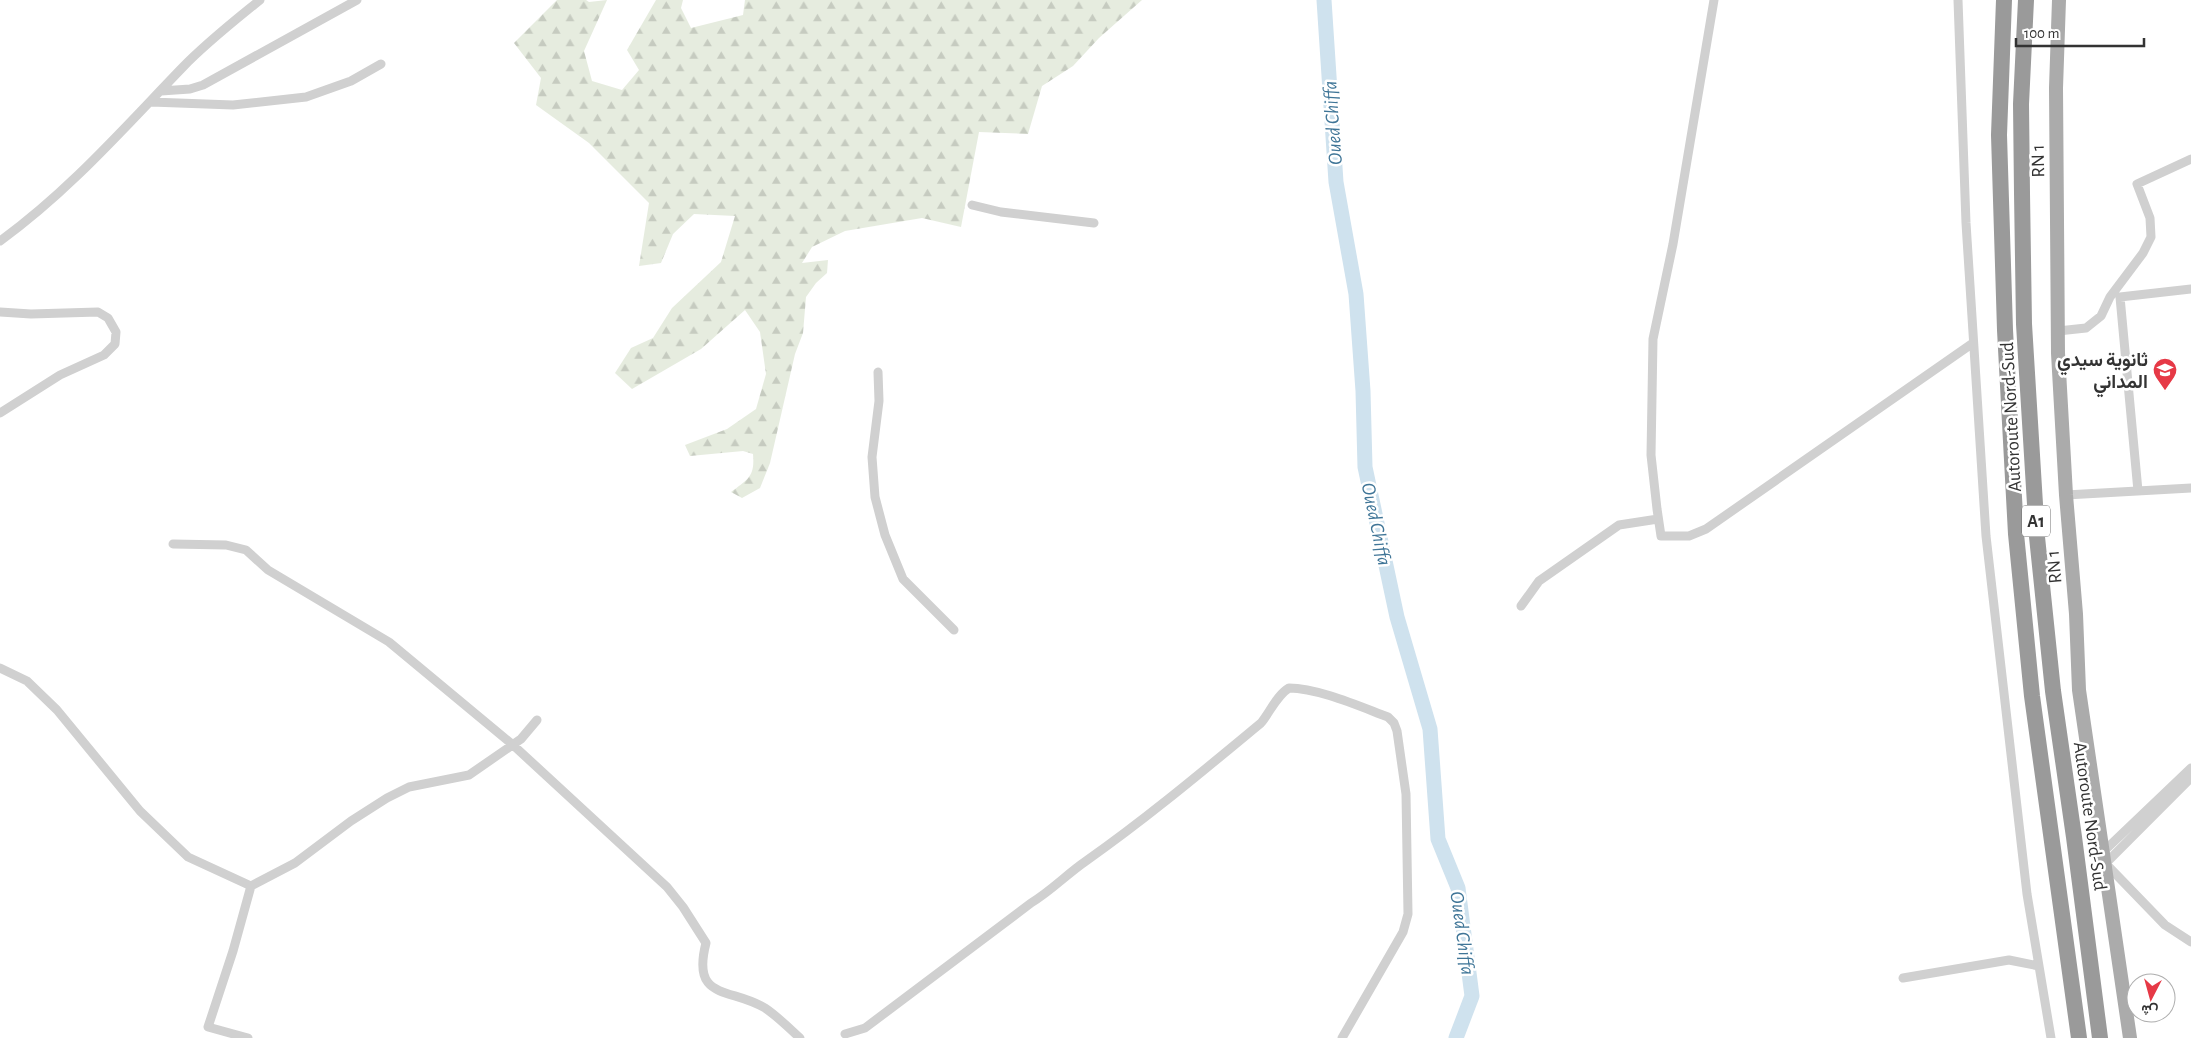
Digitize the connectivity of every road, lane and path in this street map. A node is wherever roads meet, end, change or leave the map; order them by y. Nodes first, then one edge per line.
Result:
1 (260, 0) edge
2 (357, 0) edge
3 (1714, 0) edge
4 (1958, 0) edge
5 (2004, 0) edge
6 (2026, 0) edge
7 (2059, 0) edge
8 (381, 64) dead end
9 (161, 91) junction
10 (151, 102) junction
11 (2191, 159) edge
12 (972, 204) dead end
13 (1094, 223) dead end
14 (0, 241) edge
15 (2191, 288) edge
16 (0, 312) edge
17 (2058, 332) junction
18 (1973, 343) junction
19 (878, 372) dead end
20 (0, 413) edge
21 (2191, 488) edge
22 (2138, 491) junction
23 (2066, 495) junction
24 (1658, 519) junction
25 (173, 544) dead end
26 (1521, 606) dead end
27 (954, 630) dead end
28 (0, 668) edge
29 (537, 720) dead end
30 (513, 745) junction
31 (2191, 768) edge
32 (2191, 778) edge
33 (2105, 860) junction
34 (250, 886) junction
35 (2191, 942) edge
36 (2039, 966) junction
37 (1903, 978) dead end
38 (846, 1034) dead end
39 (248, 1038) edge
40 (800, 1038) edge
41 (1342, 1038) edge
42 (2051, 1038) edge
43 (2079, 1038) edge
44 (2100, 1038) edge
45 (2130, 1038) edge

1 - 9 street
2 - 9 street
3 - 24 street
4 - 18 street
5 - 43 highway, Autoroute Nord-Sud / A1
6 - 44 highway, Autoroute Nord-Sud / A1
7 - 17 main road, RN 1
8 - 10 street
9 - 10 street
10 - 14 street
11 - 17 street
12 - 13 street
15 - 22 street
16 - 20 street
17 - 23 main road, RN 1
18 - 24 street
18 - 36 street
19 - 27 street
21 - 22 street
22 - 23 street
23 - 33 main road, RN 1
24 - 26 street
25 - 30 street
28 - 34 street
29 - 30 street
30 - 34 street
30 - 40 street
31 - 33 street
32 - 33 street
33 - 35 street
33 - 45 main road, RN 1
34 - 39 street
36 - 37 street
36 - 42 street
38 - 41 street

